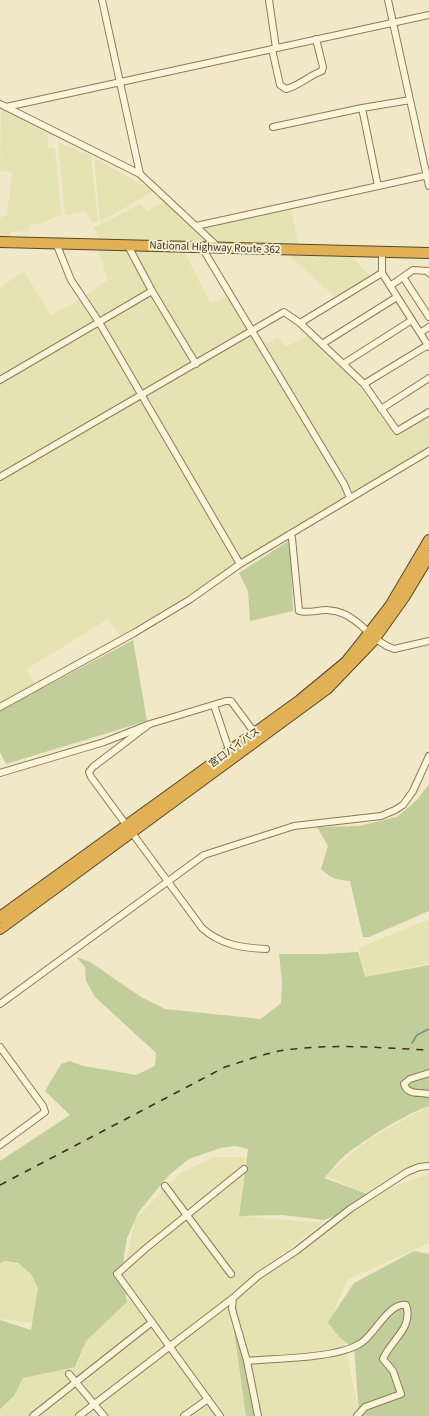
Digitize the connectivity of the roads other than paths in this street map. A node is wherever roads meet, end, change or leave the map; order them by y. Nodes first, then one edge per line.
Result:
1 (102, 0) edge
2 (269, 0) edge
3 (388, 0) edge
4 (429, 15) edge
5 (393, 22) junction
6 (316, 39) junction
7 (274, 48) junction
8 (120, 82) junction
9 (410, 100) junction
10 (3, 106) edge
11 (362, 108) junction
12 (273, 128) dead end
13 (140, 174) junction
14 (428, 175) edge
15 (378, 186) junction
16 (429, 186) edge
17 (196, 226) junction
18 (0, 242) edge
19 (56, 243) junction
20 (127, 244) junction
21 (201, 246) junction
22 (218, 247) junction
23 (382, 251) junction
24 (429, 253) edge
25 (382, 273) junction
26 (429, 273) edge
27 (403, 277) junction
28 (390, 286) junction
29 (152, 291) junction
30 (397, 297) junction
31 (429, 317) edge
32 (412, 320) junction
33 (99, 322) junction
34 (300, 323) junction
35 (429, 327) edge
36 (251, 332) junction
37 (420, 333) junction
38 (322, 344) junction
39 (428, 346) edge
40 (196, 364) junction
41 (343, 364) junction
42 (429, 378) edge
43 (0, 380) edge
44 (364, 384) junction
45 (141, 394) junction
46 (381, 409) junction
47 (429, 412) edge
48 (429, 451) edge
49 (0, 477) edge
50 (350, 498) junction
51 (290, 534) junction
52 (429, 540) edge
53 (429, 556) edge
54 (240, 564) junction
55 (372, 636) junction
56 (429, 641) edge
57 (214, 704) junction
58 (0, 707) edge
59 (148, 725) junction
60 (254, 732) junction
61 (229, 750) junction
62 (429, 756) edge
63 (0, 774) edge
64 (129, 829) junction
65 (167, 882) junction
66 (0, 917) edge
67 (0, 929) edge
68 (266, 949) dead end
69 (0, 1004) edge
70 (0, 1047) edge
71 (429, 1073) edge
72 (429, 1094) edge
73 (0, 1145) edge
74 (429, 1166) edge
75 (244, 1169) dead end
76 (165, 1186) dead end
77 (187, 1216) junction
78 (231, 1274) dead end
79 (233, 1298) junction
80 (152, 1322) junction
81 (169, 1346) junction
82 (247, 1361) junction
83 (69, 1374) dead end
84 (76, 1382) junction
85 (208, 1399) junction
86 (94, 1404) junction
87 (33, 1416) edge
88 (79, 1416) edge
89 (104, 1416) edge
90 (184, 1416) edge
91 (220, 1416) edge
92 (258, 1416) edge
93 (357, 1416) edge

1 - 8 street
2 - 7 street
3 - 5 street
4 - 5 street
5 - 6 street
5 - 9 street
6 - 7 street
6 - 7 street
7 - 8 street
8 - 10 street
8 - 13 street
9 - 11 street
9 - 14 street
10 - 13 street
11 - 12 street
11 - 15 street
13 - 17 street
14 - 15 street
14 - 16 street
15 - 17 street
17 - 22 street
18 - 19 highway, National Highway Route 362
19 - 20 highway, National Highway Route 362
19 - 33 street
20 - 21 highway, National Highway Route 362
20 - 29 street
21 - 22 highway, National Highway Route 362
21 - 36 street
22 - 23 highway, National Highway Route 362
23 - 24 highway, National Highway Route 362
23 - 25 street
25 - 28 street
25 - 34 street
26 - 27 street
27 - 28 street
27 - 31 street
28 - 30 street
29 - 33 street
29 - 40 street
30 - 32 street
30 - 38 street
32 - 37 street
32 - 41 street
33 - 43 street
33 - 45 street
34 - 36 street
34 - 38 street
35 - 37 street
36 - 40 street
36 - 50 street
37 - 39 street
38 - 41 street
39 - 44 street
40 - 45 street
41 - 44 street
42 - 46 street
44 - 46 street
45 - 49 street
45 - 54 street
46 - 47 street
48 - 50 street
50 - 51 street
51 - 54 street
51 - 55 street
52 - 55 highway, 宮口バイパス
53 - 55 highway, 宮口バイパス
54 - 58 street
55 - 56 street
55 - 60 highway, 宮口バイパス
55 - 64 highway, 宮口バイパス
57 - 59 street
57 - 60 street
57 - 61 street
59 - 63 street
59 - 64 street
60 - 61 highway, 宮口バイパス
61 - 64 highway, 宮口バイパス
62 - 65 street
64 - 65 street
64 - 66 highway, 宮口バイパス
64 - 67 highway, 宮口バイパス
65 - 68 street
65 - 69 street
70 - 73 street
71 - 72 street
74 - 79 street
75 - 77 street
76 - 77 street
77 - 78 street
77 - 80 street
79 - 81 street
79 - 82 street
80 - 81 street
80 - 84 street
81 - 85 street
81 - 86 street
82 - 92 street
82 - 93 street
83 - 84 street
84 - 86 street
84 - 87 street
85 - 90 street
85 - 91 street
86 - 88 street
86 - 89 street

